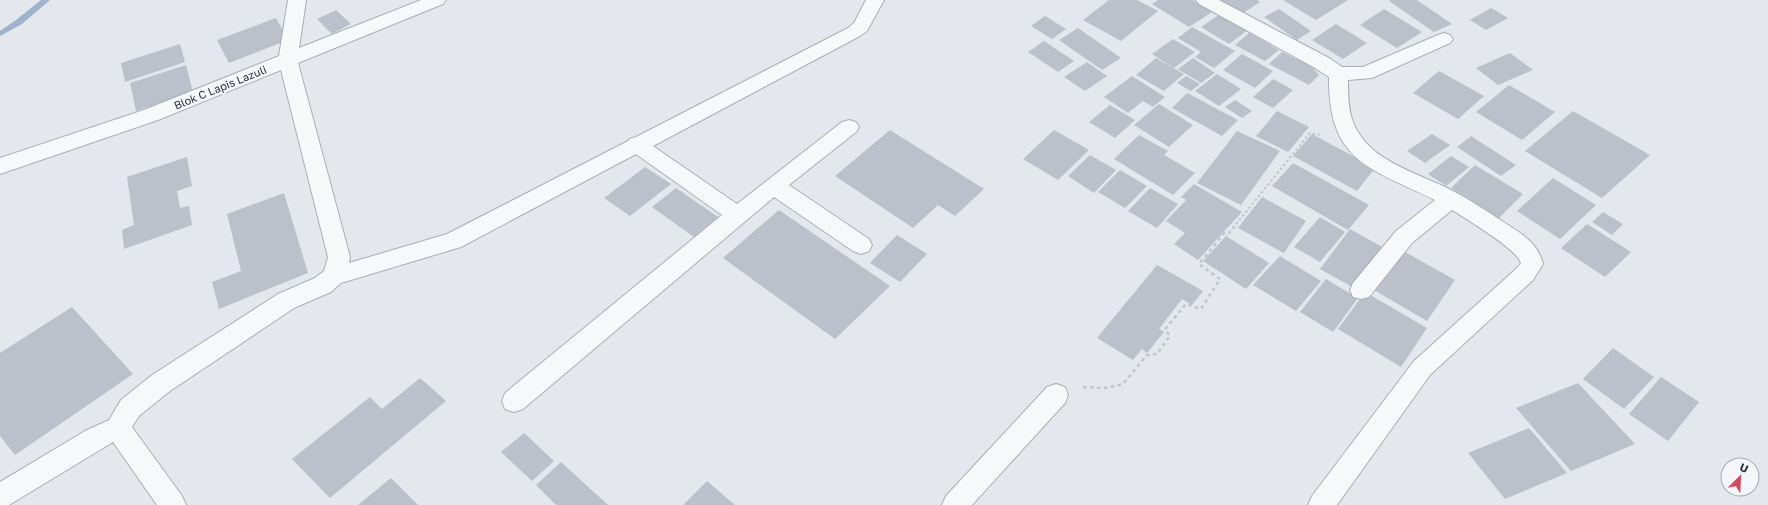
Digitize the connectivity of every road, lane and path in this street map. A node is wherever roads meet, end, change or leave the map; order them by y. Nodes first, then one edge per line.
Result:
1 (297, 0) edge
2 (437, 0) edge
3 (875, 0) edge
4 (1205, 0) edge
5 (1444, 39) dead end
6 (288, 59) junction
7 (1338, 74) junction
8 (1342, 119) junction
9 (849, 127) dead end
10 (636, 144) junction
11 (0, 166) edge
12 (774, 186) junction
13 (1451, 199) junction
14 (737, 215) junction
15 (861, 245) dead end
16 (334, 276) junction
17 (1361, 290) dead end
18 (1056, 395) joint
19 (514, 400) dead end
20 (118, 428) junction
21 (0, 496) edge
22 (173, 505) edge
23 (955, 505) edge
24 (1321, 505) edge

1 - 6 street
2 - 6 street, Blok C Lapis Lazuli
3 - 10 street
4 - 7 street
5 - 7 street
6 - 11 street, Blok C Lapis Lazuli
6 - 16 street
7 - 8 street
8 - 13 street
8 - 18 path
9 - 12 street
10 - 14 street
10 - 16 street
12 - 14 street
12 - 15 street
13 - 17 street
13 - 24 street
14 - 19 street
16 - 20 street
18 - 23 street
20 - 21 street
20 - 22 street

